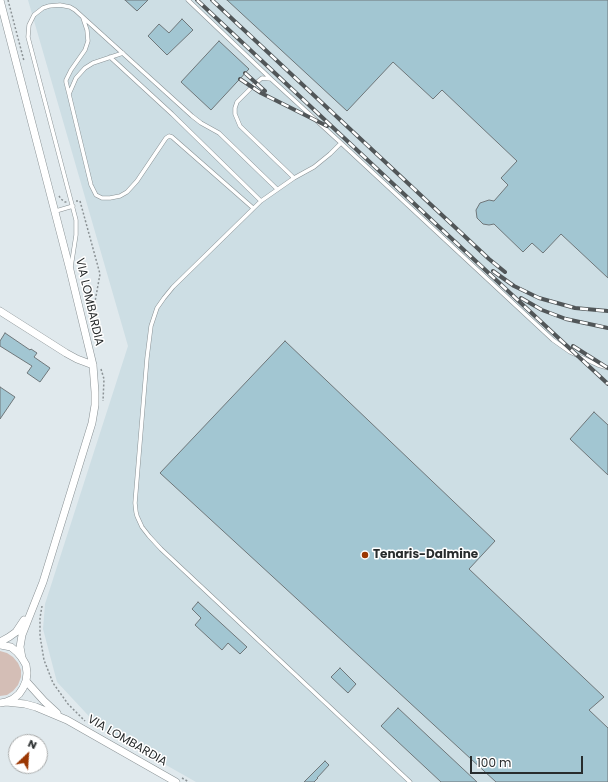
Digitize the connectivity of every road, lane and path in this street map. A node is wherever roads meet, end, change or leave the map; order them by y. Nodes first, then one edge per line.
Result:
1 (0, 0) edge
2 (8, 0) edge
3 (188, 0) edge
4 (83, 17) junction
5 (123, 53) junction
6 (110, 57) junction
7 (26, 67) dead end
8 (272, 79) junction
9 (69, 94) junction
10 (341, 143) junction
11 (294, 178) junction
12 (277, 189) junction
13 (57, 194) dead end
14 (72, 201) junction
15 (261, 201) junction
16 (73, 206) junction
17 (253, 208) junction
18 (56, 211) junction
19 (70, 270) junction
20 (0, 311) edge
21 (92, 329) dead end
22 (97, 365) junction
23 (608, 368) edge
24 (103, 403) dead end
25 (42, 605) dead end
26 (33, 606) junction
27 (0, 643) edge
28 (22, 658) junction
29 (26, 681) junction
30 (3, 703) edge
31 (67, 720) junction
32 (88, 723) dead end
33 (176, 779) edge
34 (189, 782) edge
35 (410, 782) edge

1 - 18 street, VIA LOMBARDIA
2 - 7 path
3 - 8 lane
4 - 5 lane
4 - 9 lane
4 - 14 lane
5 - 6 lane
5 - 12 lane
6 - 9 lane
6 - 15 lane
8 - 10 lane
8 - 11 lane
9 - 17 lane
10 - 11 lane
10 - 23 lane
11 - 12 lane
12 - 15 lane
13 - 14 path
14 - 16 lane
14 - 21 path
15 - 17 lane
16 - 18 lane
16 - 19 lane
17 - 35 lane
18 - 19 street, VIA LOMBARDIA
19 - 22 street, VIA LOMBARDIA
20 - 22 street
22 - 24 path
22 - 26 street, VIA LOMBARDIA
25 - 32 path
26 - 27 street, VIA LOMBARDIA
26 - 28 street, VIA LOMBARDIA
27 - 28 street, VIA LOMBARDIA
28 - 29 street, VIA LOMBARDIA
29 - 30 street, VIA LOMBARDIA
29 - 31 street, VIA LOMBARDIA
30 - 31 street, VIA LOMBARDIA
31 - 33 street, VIA LOMBARDIA
33 - 34 path

